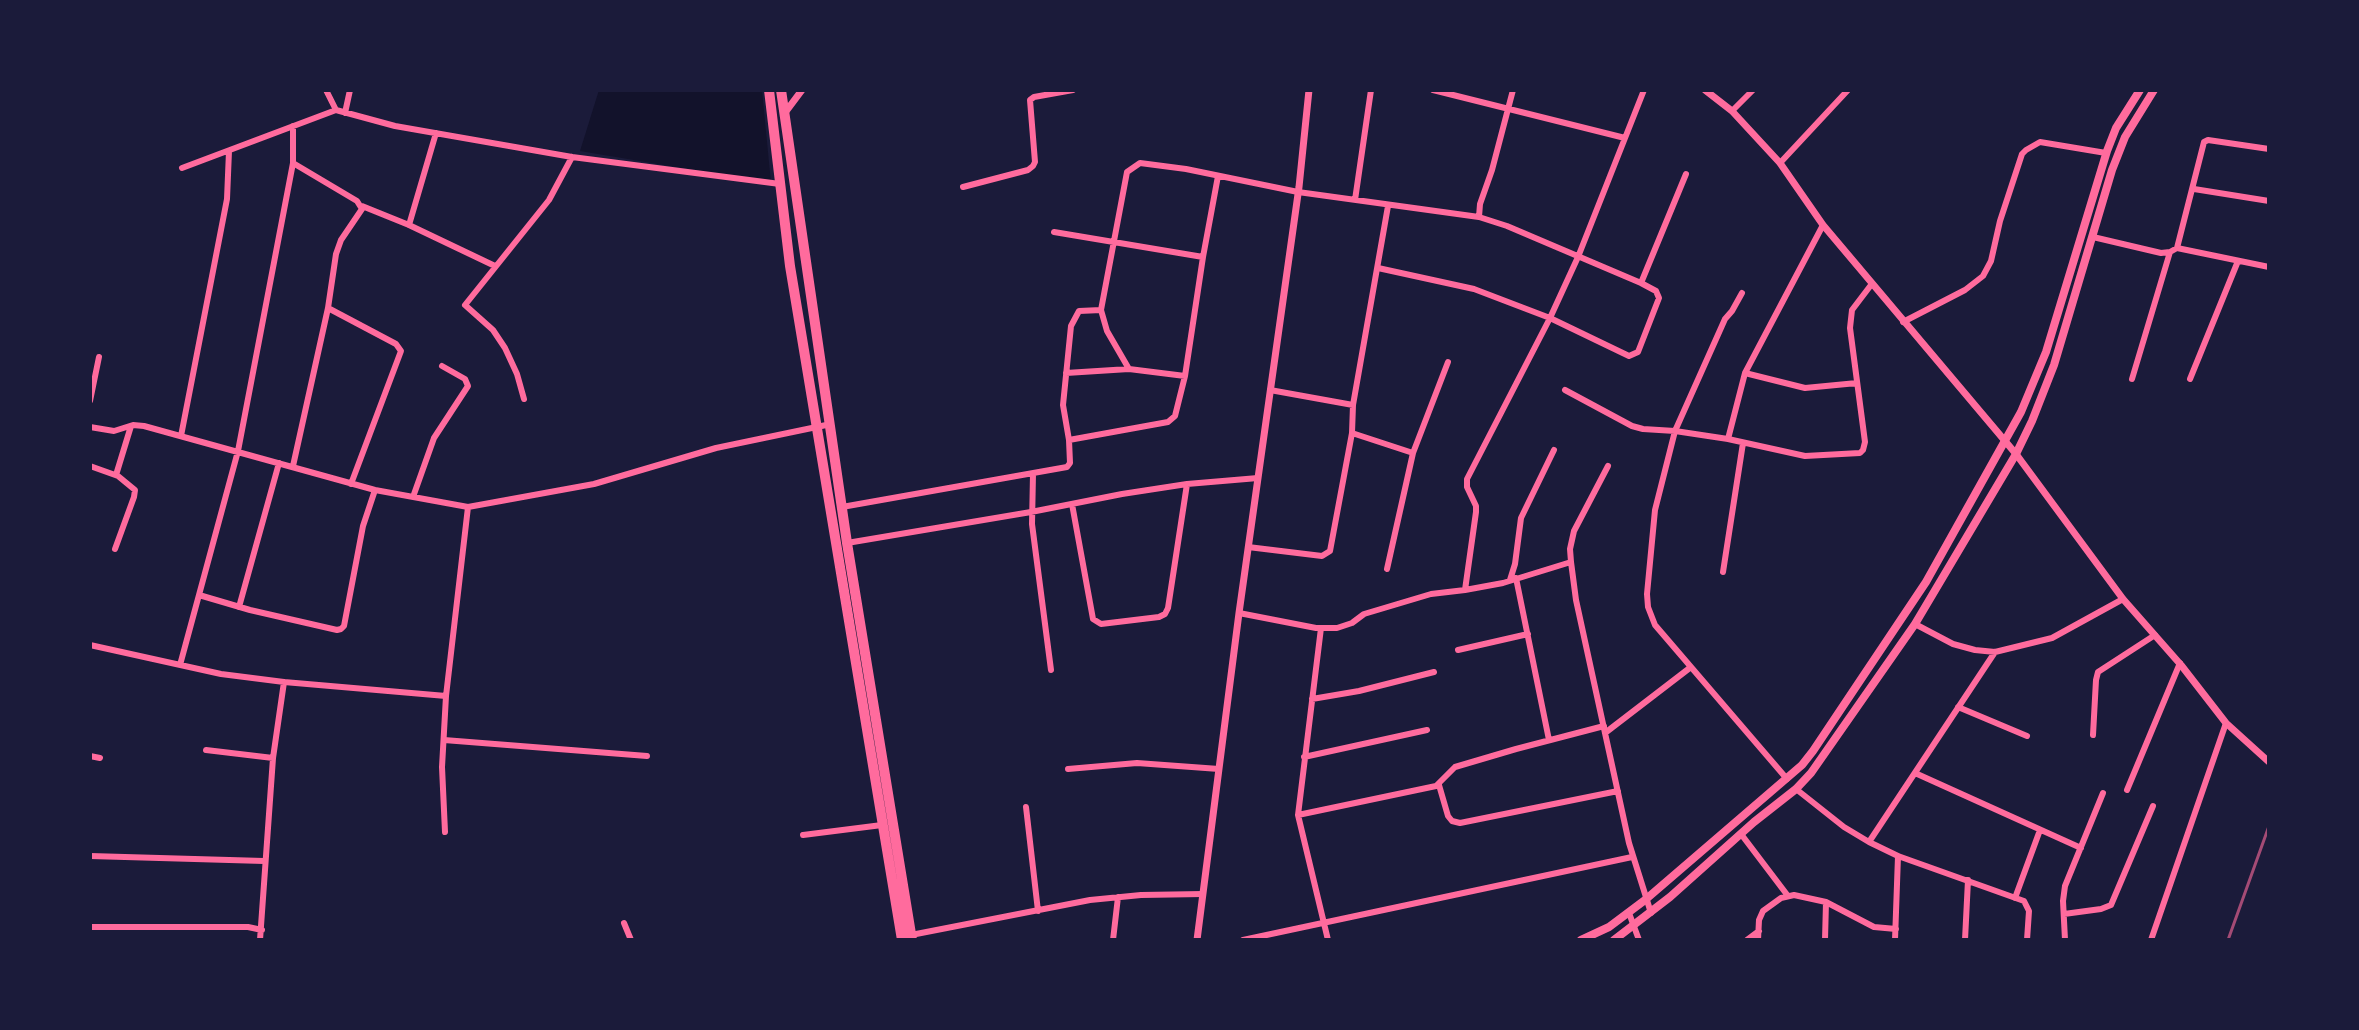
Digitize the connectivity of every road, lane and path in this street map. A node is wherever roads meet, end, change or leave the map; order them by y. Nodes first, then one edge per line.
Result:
1 (326, 90) edge
2 (350, 90) edge
3 (769, 90) edge
4 (781, 90) edge
5 (802, 90) edge
6 (1073, 90) edge
7 (1309, 90) edge
8 (1371, 90) edge
9 (1433, 90) edge
10 (1513, 90) edge
11 (1644, 90) edge
12 (1705, 90) edge
13 (1753, 90) edge
14 (1848, 90) edge
15 (2140, 90) edge
16 (2154, 90) edge
17 (1508, 107) junction
18 (336, 110) junction
19 (1732, 111) junction
20 (345, 113) junction
21 (784, 115) junction
22 (293, 126) junction
23 (436, 133) junction
24 (1625, 138) junction
25 (2269, 149) edge
26 (229, 151) junction
27 (2106, 153) junction
28 (572, 157) junction
29 (293, 163) junction
30 (1780, 163) junction
31 (182, 168) dead end
32 (1686, 174) dead end
33 (1218, 176) junction
34 (780, 184) junction
35 (963, 187) dead end
36 (2194, 189) junction
37 (1298, 192) junction
38 (1355, 200) junction
39 (2269, 201) edge
40 (362, 206) junction
41 (1388, 206) junction
42 (1479, 217) junction
43 (409, 225) junction
44 (1823, 225) junction
45 (1054, 232) dead end
46 (2093, 237) junction
47 (1114, 242) junction
48 (2173, 250) junction
49 (1203, 257) junction
50 (1578, 257) junction
51 (2238, 261) junction
52 (495, 266) junction
53 (2269, 267) edge
54 (1378, 268) junction
55 (1641, 283) junction
56 (1871, 285) junction
57 (1742, 293) dead end
58 (328, 308) junction
59 (1101, 310) junction
60 (1550, 318) junction
61 (1903, 322) junction
62 (99, 357) dead end
63 (1448, 362) dead end
64 (442, 366) dead end
65 (1129, 369) junction
66 (1066, 373) junction
67 (1745, 373) junction
68 (1185, 376) junction
69 (2132, 379) dead end
70 (2190, 379) dead end
71 (1857, 383) junction
72 (1270, 390) junction
73 (1565, 390) dead end
74 (524, 399) dead end
75 (90, 401) edge
76 (1353, 405) junction
77 (831, 424) junction
78 (131, 426) junction
79 (90, 427) edge
80 (818, 427) junction
81 (1675, 431) junction
82 (1352, 433) junction
83 (181, 436) junction
84 (1728, 439) junction
85 (1069, 440) junction
86 (1743, 443) junction
87 (2006, 443) junction
88 (1554, 450) dead end
89 (238, 451) junction
90 (1413, 453) junction
91 (2016, 454) junction
92 (279, 463) junction
93 (90, 466) edge
94 (293, 466) junction
95 (1608, 466) dead end
96 (1033, 474) junction
97 (116, 475) junction
98 (1258, 478) junction
99 (351, 484) junction
100 (1187, 484) junction
101 (375, 490) junction
102 (413, 497) junction
103 (1072, 504) junction
104 (468, 507) junction
105 (842, 507) junction
106 (1031, 512) junction
107 (847, 543) junction
108 (1248, 547) junction
109 (115, 549) dead end
110 (1571, 562) junction
111 (1387, 569) dead end
112 (1723, 572) dead end
113 (1513, 579) junction
114 (1465, 590) junction
115 (199, 595) junction
116 (2123, 599) junction
117 (239, 607) junction
118 (1239, 613) junction
119 (1915, 624) junction
120 (1321, 628) junction
121 (1528, 634) junction
122 (2155, 635) junction
123 (90, 645) edge
124 (1458, 650) dead end
125 (1995, 652) junction
126 (2180, 663) junction
127 (180, 665) junction
128 (1691, 667) junction
129 (1051, 670) dead end
130 (1434, 672) dead end
131 (284, 682) junction
132 (446, 696) junction
133 (1312, 699) junction
134 (1958, 707) junction
135 (2226, 723) junction
136 (1605, 729) junction
137 (1427, 730) dead end
138 (2093, 735) dead end
139 (2027, 736) dead end
140 (444, 740) junction
141 (874, 740) junction
142 (1549, 740) junction
143 (206, 750) dead end
144 (90, 756) edge
145 (647, 756) dead end
146 (1304, 757) junction
147 (100, 758) dead end
148 (273, 758) junction
149 (2269, 762) edge
150 (1068, 769) dead end
151 (1219, 769) junction
152 (1915, 773) junction
153 (1787, 779) junction
154 (1439, 785) junction
155 (1796, 789) junction
156 (2127, 790) dead end
157 (1618, 791) junction
158 (2103, 793) dead end
159 (2153, 806) dead end
160 (1026, 807) dead end
161 (1298, 815) junction
162 (882, 825) junction
163 (2040, 830) junction
164 (445, 832) dead end
165 (1741, 834) junction
166 (803, 835) dead end
167 (1869, 842) junction
168 (2081, 848) junction
169 (90, 856) edge
170 (1898, 856) junction
171 (1632, 857) junction
172 (264, 861) junction
173 (1968, 880) junction
174 (1203, 894) junction
175 (1788, 896) junction
176 (1118, 897) junction
177 (2015, 898) junction
178 (1645, 900) junction
179 (1826, 902) junction
180 (1038, 911) junction
181 (1629, 913) junction
182 (1651, 913) junction
183 (2064, 914) junction
184 (1324, 922) junction
185 (624, 923) dead end
186 (1634, 926) junction
187 (90, 927) edge
188 (1896, 929) junction
189 (262, 930) junction
190 (1759, 931) junction
191 (908, 938) edge
192 (260, 940) edge
193 (631, 940) edge
194 (1113, 940) edge
195 (1197, 940) edge
196 (1243, 940) edge
197 (1328, 940) edge
198 (1581, 940) edge
199 (1614, 940) edge
200 (1639, 940) edge
201 (1747, 940) edge
202 (1758, 940) edge
203 (1825, 940) edge
204 (1895, 940) edge
205 (1965, 940) edge
206 (2027, 940) edge
207 (2065, 940) edge
208 (2151, 940) edge

1 - 18 street
2 - 20 street
3 - 34 highway
4 - 21 highway
5 - 21 street
6 - 35 street
7 - 37 street
8 - 38 street
9 - 17 street
10 - 17 street
11 - 24 street
12 - 19 street
13 - 19 street
14 - 30 street
15 - 27 main road
16 - 46 main road
17 - 24 street
17 - 42 street
18 - 20 street
18 - 22 street
19 - 30 street
20 - 23 street
21 - 77 highway
22 - 26 street
22 - 29 street
23 - 28 street
23 - 43 street
24 - 50 street
25 - 36 street
26 - 31 street
26 - 83 street
27 - 61 street
27 - 87 main road
28 - 34 street
28 - 52 street
29 - 40 street
29 - 89 street
30 - 44 street
32 - 55 street
33 - 37 street
33 - 47 street
33 - 49 street
34 - 80 highway
36 - 39 street
36 - 48 street
37 - 38 street
37 - 72 street
38 - 41 street
40 - 43 street
40 - 58 street
41 - 42 street
41 - 54 street
42 - 50 street
43 - 52 street
44 - 56 street
44 - 67 street
45 - 47 street
46 - 48 street
46 - 91 main road
47 - 49 street
47 - 59 street
48 - 51 street
48 - 69 street
49 - 68 street
50 - 55 street
50 - 60 street
51 - 53 street
51 - 70 street
52 - 74 street
54 - 60 street
54 - 76 street
55 - 60 street
56 - 61 street
56 - 71 street
57 - 81 street
58 - 94 street
58 - 99 street
59 - 65 street
59 - 66 street
60 - 114 street
61 - 87 street
62 - 75 street
63 - 90 street
64 - 102 street
65 - 66 street
65 - 68 street
66 - 85 street
67 - 71 street
67 - 84 street
68 - 85 street
71 - 86 street
72 - 76 street
72 - 98 street
73 - 81 street
76 - 82 street
77 - 80 street
77 - 105 highway
78 - 79 street
78 - 83 street
78 - 97 street
80 - 104 street
80 - 141 highway
81 - 84 street
81 - 128 street
82 - 90 street
82 - 108 street
83 - 89 street
84 - 86 street
85 - 96 street
86 - 112 street
87 - 91 street
87 - 153 main road
88 - 113 street
89 - 92 street
89 - 115 street
90 - 111 street
91 - 116 street
91 - 119 main road
92 - 94 street
92 - 117 street
93 - 97 street
94 - 99 street
95 - 110 street
96 - 105 street
96 - 106 street
97 - 109 street
98 - 100 street
98 - 108 street
99 - 101 street
100 - 103 street
100 - 103 street
101 - 102 street
101 - 117 street
102 - 104 street
103 - 106 street
104 - 132 street
105 - 107 highway
106 - 107 street
106 - 129 street
107 - 141 highway
108 - 118 street
110 - 113 street
110 - 136 street
113 - 114 street
113 - 121 street
114 - 120 street
115 - 117 street
115 - 127 street
116 - 122 street
116 - 125 street
118 - 120 street
118 - 151 street
119 - 125 street
119 - 155 main road
120 - 133 street
121 - 124 street
121 - 142 street
122 - 126 street
122 - 138 street
123 - 127 street
125 - 134 street
126 - 135 street
126 - 156 street
127 - 131 street
128 - 136 street
128 - 153 street
130 - 133 street
131 - 132 street
131 - 148 street
132 - 140 street
133 - 146 street
134 - 139 street
134 - 152 street
135 - 149 street
135 - 208 street
136 - 142 street
136 - 157 street
137 - 146 street
140 - 145 street
140 - 164 street
141 - 162 highway
141 - 191 highway
142 - 154 street
143 - 148 street
144 - 147 street
146 - 161 street
148 - 172 street
150 - 151 street
151 - 174 street
152 - 163 street
152 - 167 street
153 - 178 main road
154 - 157 street
154 - 161 street
155 - 165 main road
155 - 167 street
157 - 171 street
158 - 168 street
159 - 183 street
160 - 180 street
161 - 184 street
162 - 166 street
162 - 191 highway
163 - 168 street
163 - 177 street
165 - 175 street
165 - 182 main road
167 - 170 street
168 - 183 street
169 - 172 street
170 - 173 street
170 - 188 street
171 - 178 street
171 - 184 street
172 - 189 street
173 - 177 street
173 - 205 street
174 - 176 street
174 - 195 street
175 - 179 street
175 - 190 street
176 - 180 street
176 - 194 street
177 - 206 street
178 - 181 main road
178 - 182 street
179 - 188 street
179 - 203 street
180 - 191 street
181 - 186 street
181 - 198 main road
182 - 186 main road
183 - 207 street
184 - 196 street
184 - 197 street
185 - 193 street
186 - 199 main road
186 - 200 street
187 - 189 street
188 - 204 street
189 - 192 street
190 - 201 street
190 - 202 street

